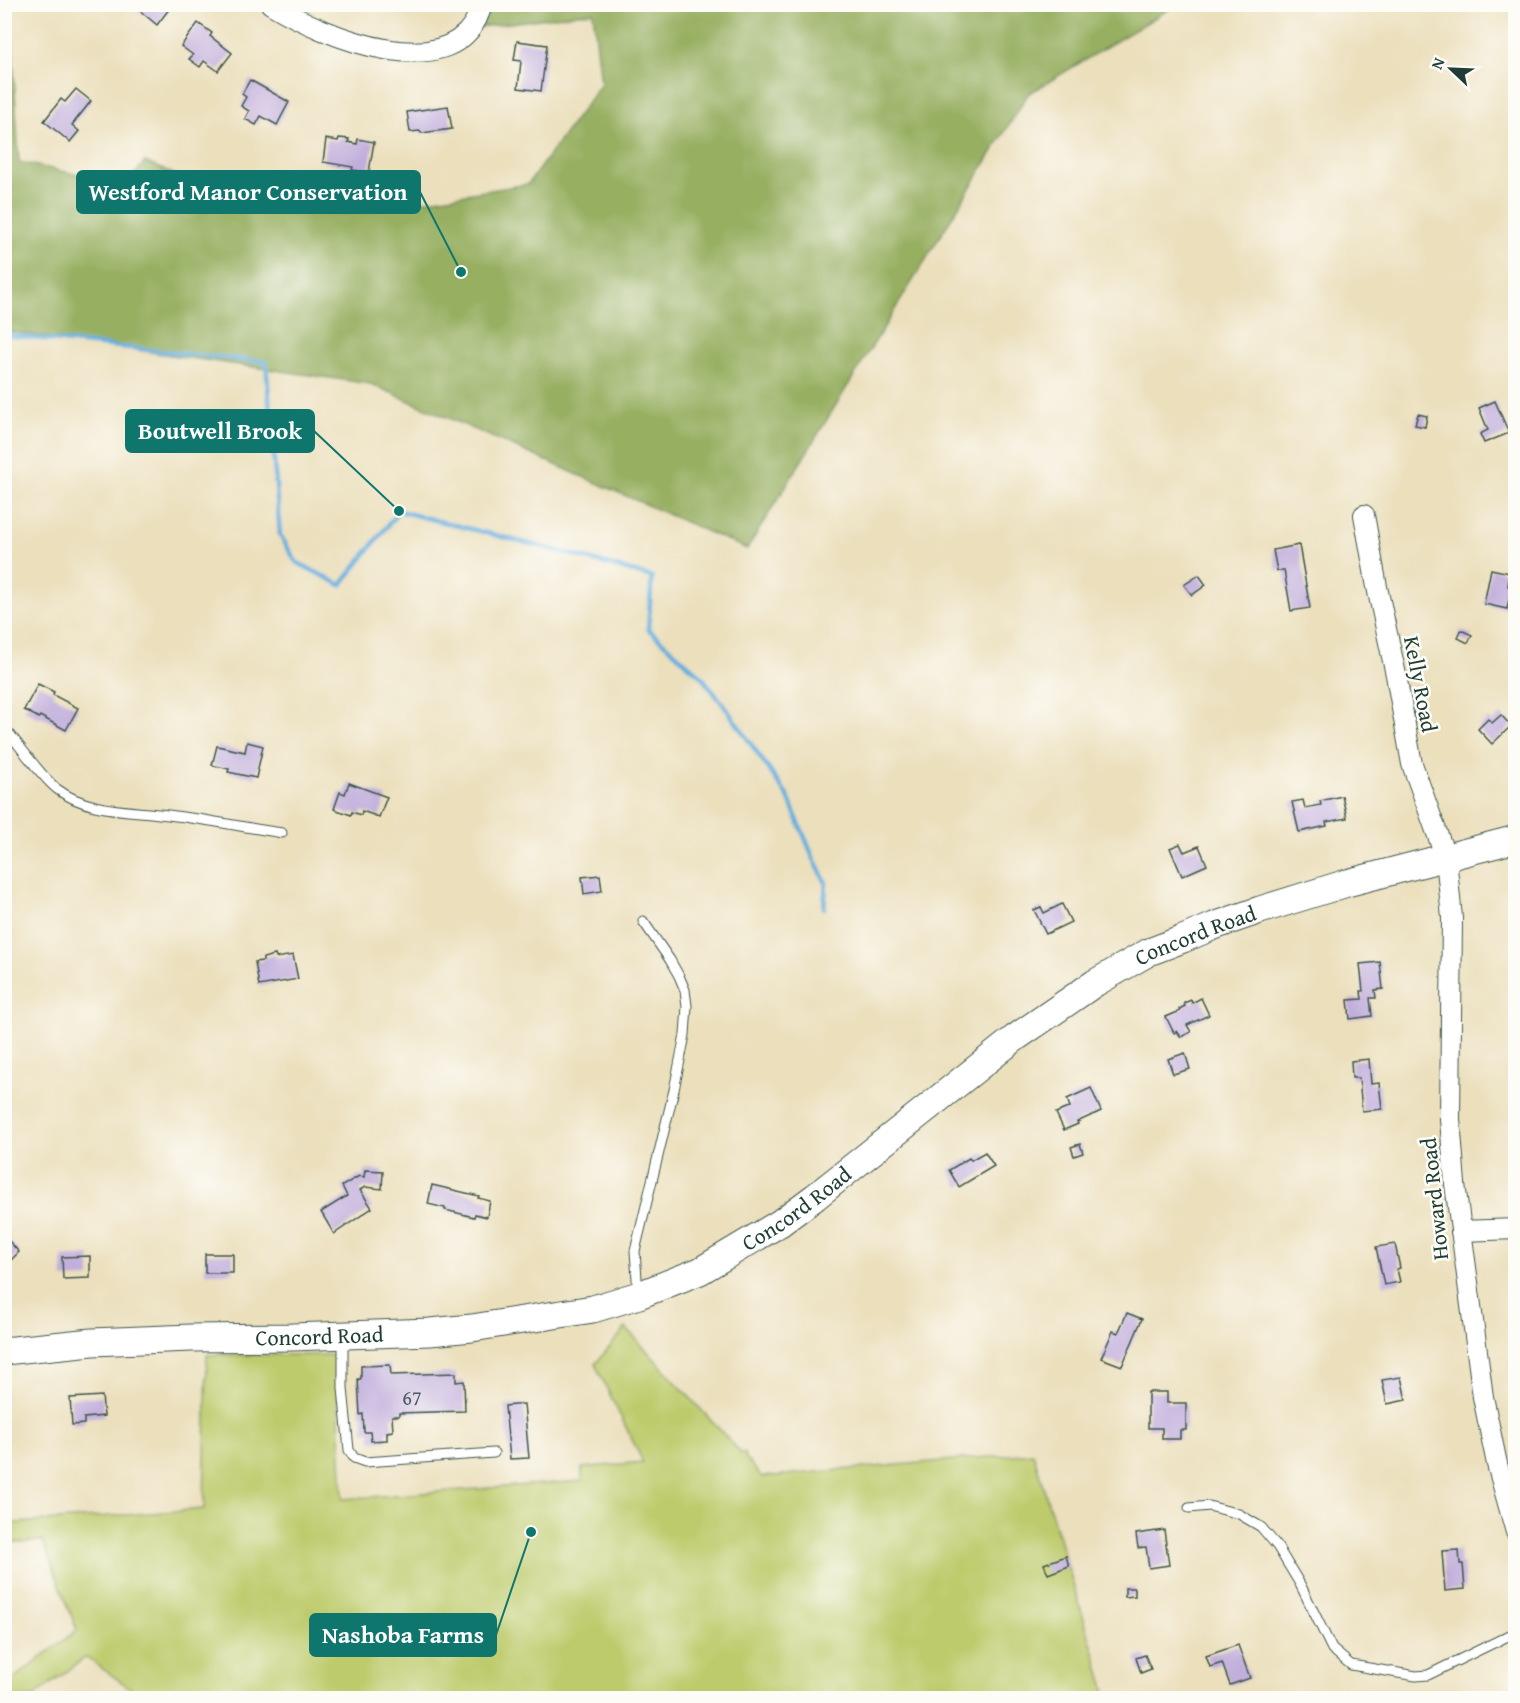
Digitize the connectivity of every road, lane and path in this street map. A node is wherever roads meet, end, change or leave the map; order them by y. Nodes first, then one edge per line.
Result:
1 (272, 4) edge
2 (482, 4) edge
3 (1364, 515) dead end
4 (4, 730) edge
5 (282, 833) dead end
6 (1515, 839) edge
7 (1446, 858) junction
8 (642, 921) dead end
9 (1515, 1229) edge
10 (1461, 1231) junction
11 (639, 1295) junction
12 (343, 1335) junction
13 (4, 1351) edge
14 (494, 1453) dead end
15 (1189, 1508) dead end
16 (1515, 1532) edge
17 (1515, 1632) edge

1 - 2 street
3 - 7 street, Kelly Road
4 - 5 lane
6 - 7 main road, Concord Road
7 - 10 street, Howard Road
7 - 11 main road, Concord Road
8 - 11 lane
9 - 10 street
10 - 16 street, Howard Road
11 - 12 main road, Concord Road
12 - 13 main road, Concord Road
12 - 14 lane
15 - 17 lane

